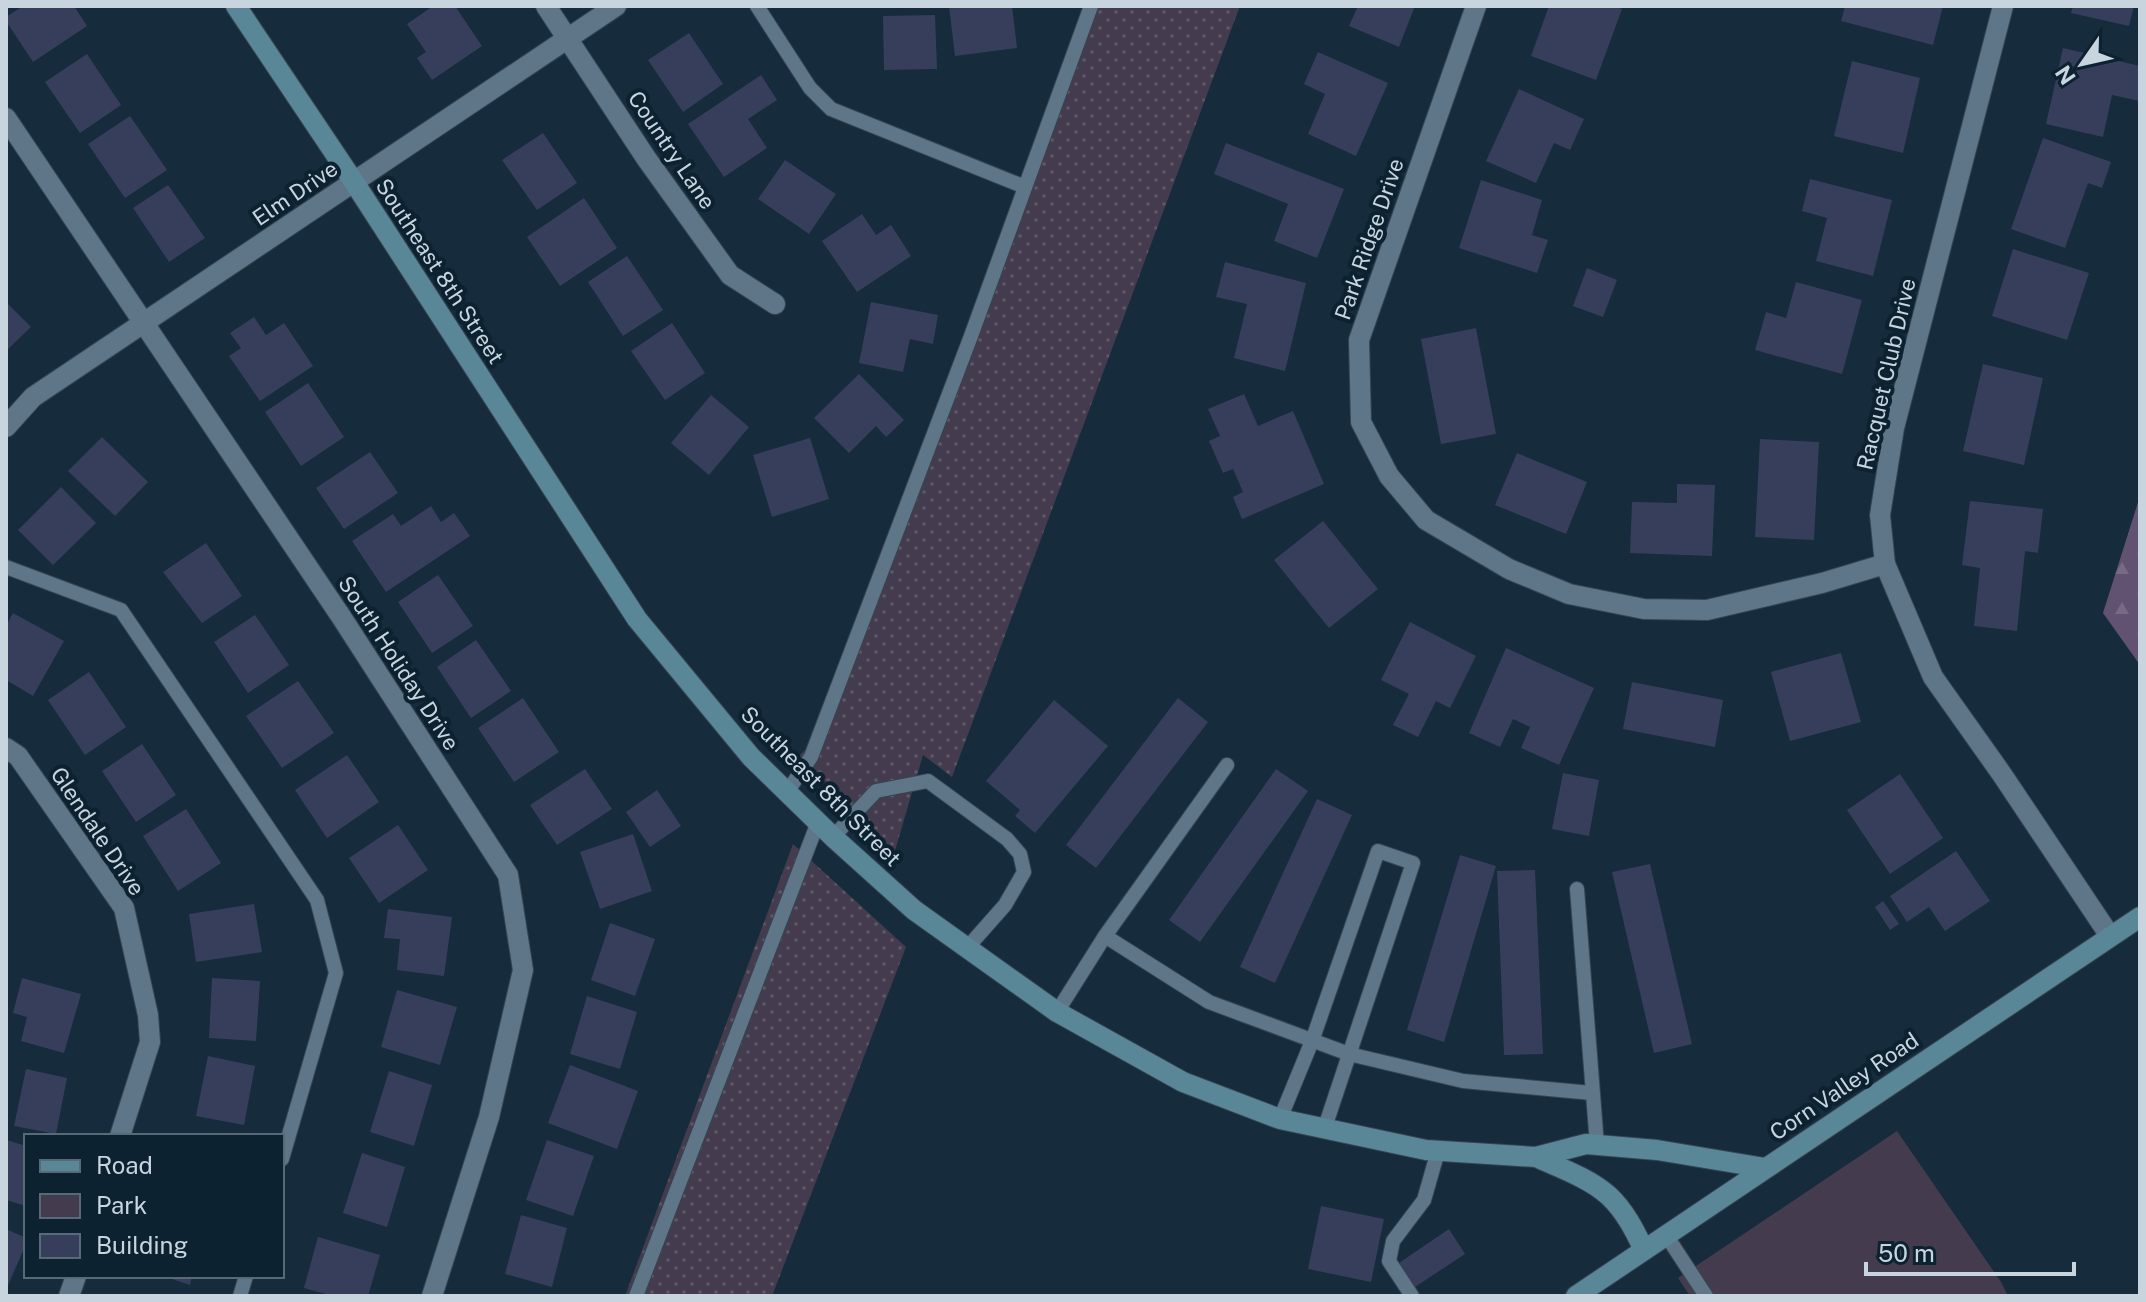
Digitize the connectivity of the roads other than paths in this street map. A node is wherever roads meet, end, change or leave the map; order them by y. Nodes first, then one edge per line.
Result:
1 (236, 6) edge
2 (546, 6) edge
3 (616, 6) edge
4 (757, 6) edge
5 (1091, 6) edge
6 (1476, 6) edge
7 (2003, 6) edge
8 (568, 38) junction
9 (6, 118) edge
10 (354, 182) junction
11 (1025, 187) junction
12 (775, 304) dead end
13 (144, 323) junction
14 (6, 427) edge
15 (1885, 564) junction
16 (6, 567) edge
17 (6, 748) edge
18 (1227, 765) dead end
19 (787, 792) junction
20 (818, 822) junction
21 (833, 837) junction
22 (1577, 889) dead end
23 (2140, 917) edge
24 (1105, 936) junction
25 (2110, 936) junction
26 (967, 948) junction
27 (1057, 1012) junction
28 (1312, 1041) junction
29 (1349, 1054) junction
30 (1592, 1093) junction
31 (1280, 1119) junction
32 (1324, 1130) junction
33 (121, 1134) edge
34 (1597, 1145) junction
35 (1438, 1151) junction
36 (284, 1152) edge
37 (1536, 1157) junction
38 (1765, 1168) junction
39 (1666, 1235) junction
40 (1644, 1250) junction
41 (432, 1296) edge
42 (636, 1296) edge
43 (1412, 1296) edge
44 (1576, 1296) edge
45 (1706, 1296) edge

1 - 10 street, Southeast 8th Street
2 - 8 street, Country Lane
3 - 8 street, Elm Drive
4 - 11 lane
5 - 11 lane
6 - 15 street, Park Ridge Drive
7 - 15 street, Racquet Club Drive
8 - 10 street, Elm Drive
8 - 12 street, Country Lane
9 - 13 street, South Holiday Drive
10 - 13 street, Elm Drive
10 - 19 street, Southeast 8th Street
11 - 19 lane
13 - 14 street, Elm Drive
13 - 41 street, South Holiday Drive
15 - 25 street, Racquet Club Drive
16 - 36 lane
17 - 33 street, Glendale Drive
18 - 24 lane
19 - 20 street, Southeast 8th Street
20 - 21 street, Southeast 8th Street
20 - 42 lane
21 - 26 street, Southeast 8th Street
21 - 26 lane
22 - 30 lane
23 - 25 street, Corn Valley Road
24 - 27 lane
24 - 28 lane
25 - 38 street, Corn Valley Road
26 - 27 street, Southeast 8th Street
27 - 31 street, Southeast 8th Street
28 - 29 lane
28 - 29 lane
28 - 31 lane
29 - 30 lane
29 - 32 lane
30 - 34 lane
31 - 32 street, Southeast 8th Street
32 - 35 street, Southeast 8th Street
34 - 37 street, Southeast 8th Street
34 - 38 street, Southeast 8th Street
35 - 37 street, Southeast 8th Street
35 - 43 lane
37 - 40 street, Southeast 8th Street
38 - 39 street, Corn Valley Road
39 - 40 street, Corn Valley Road
39 - 45 lane
40 - 44 street, Corn Valley Road

